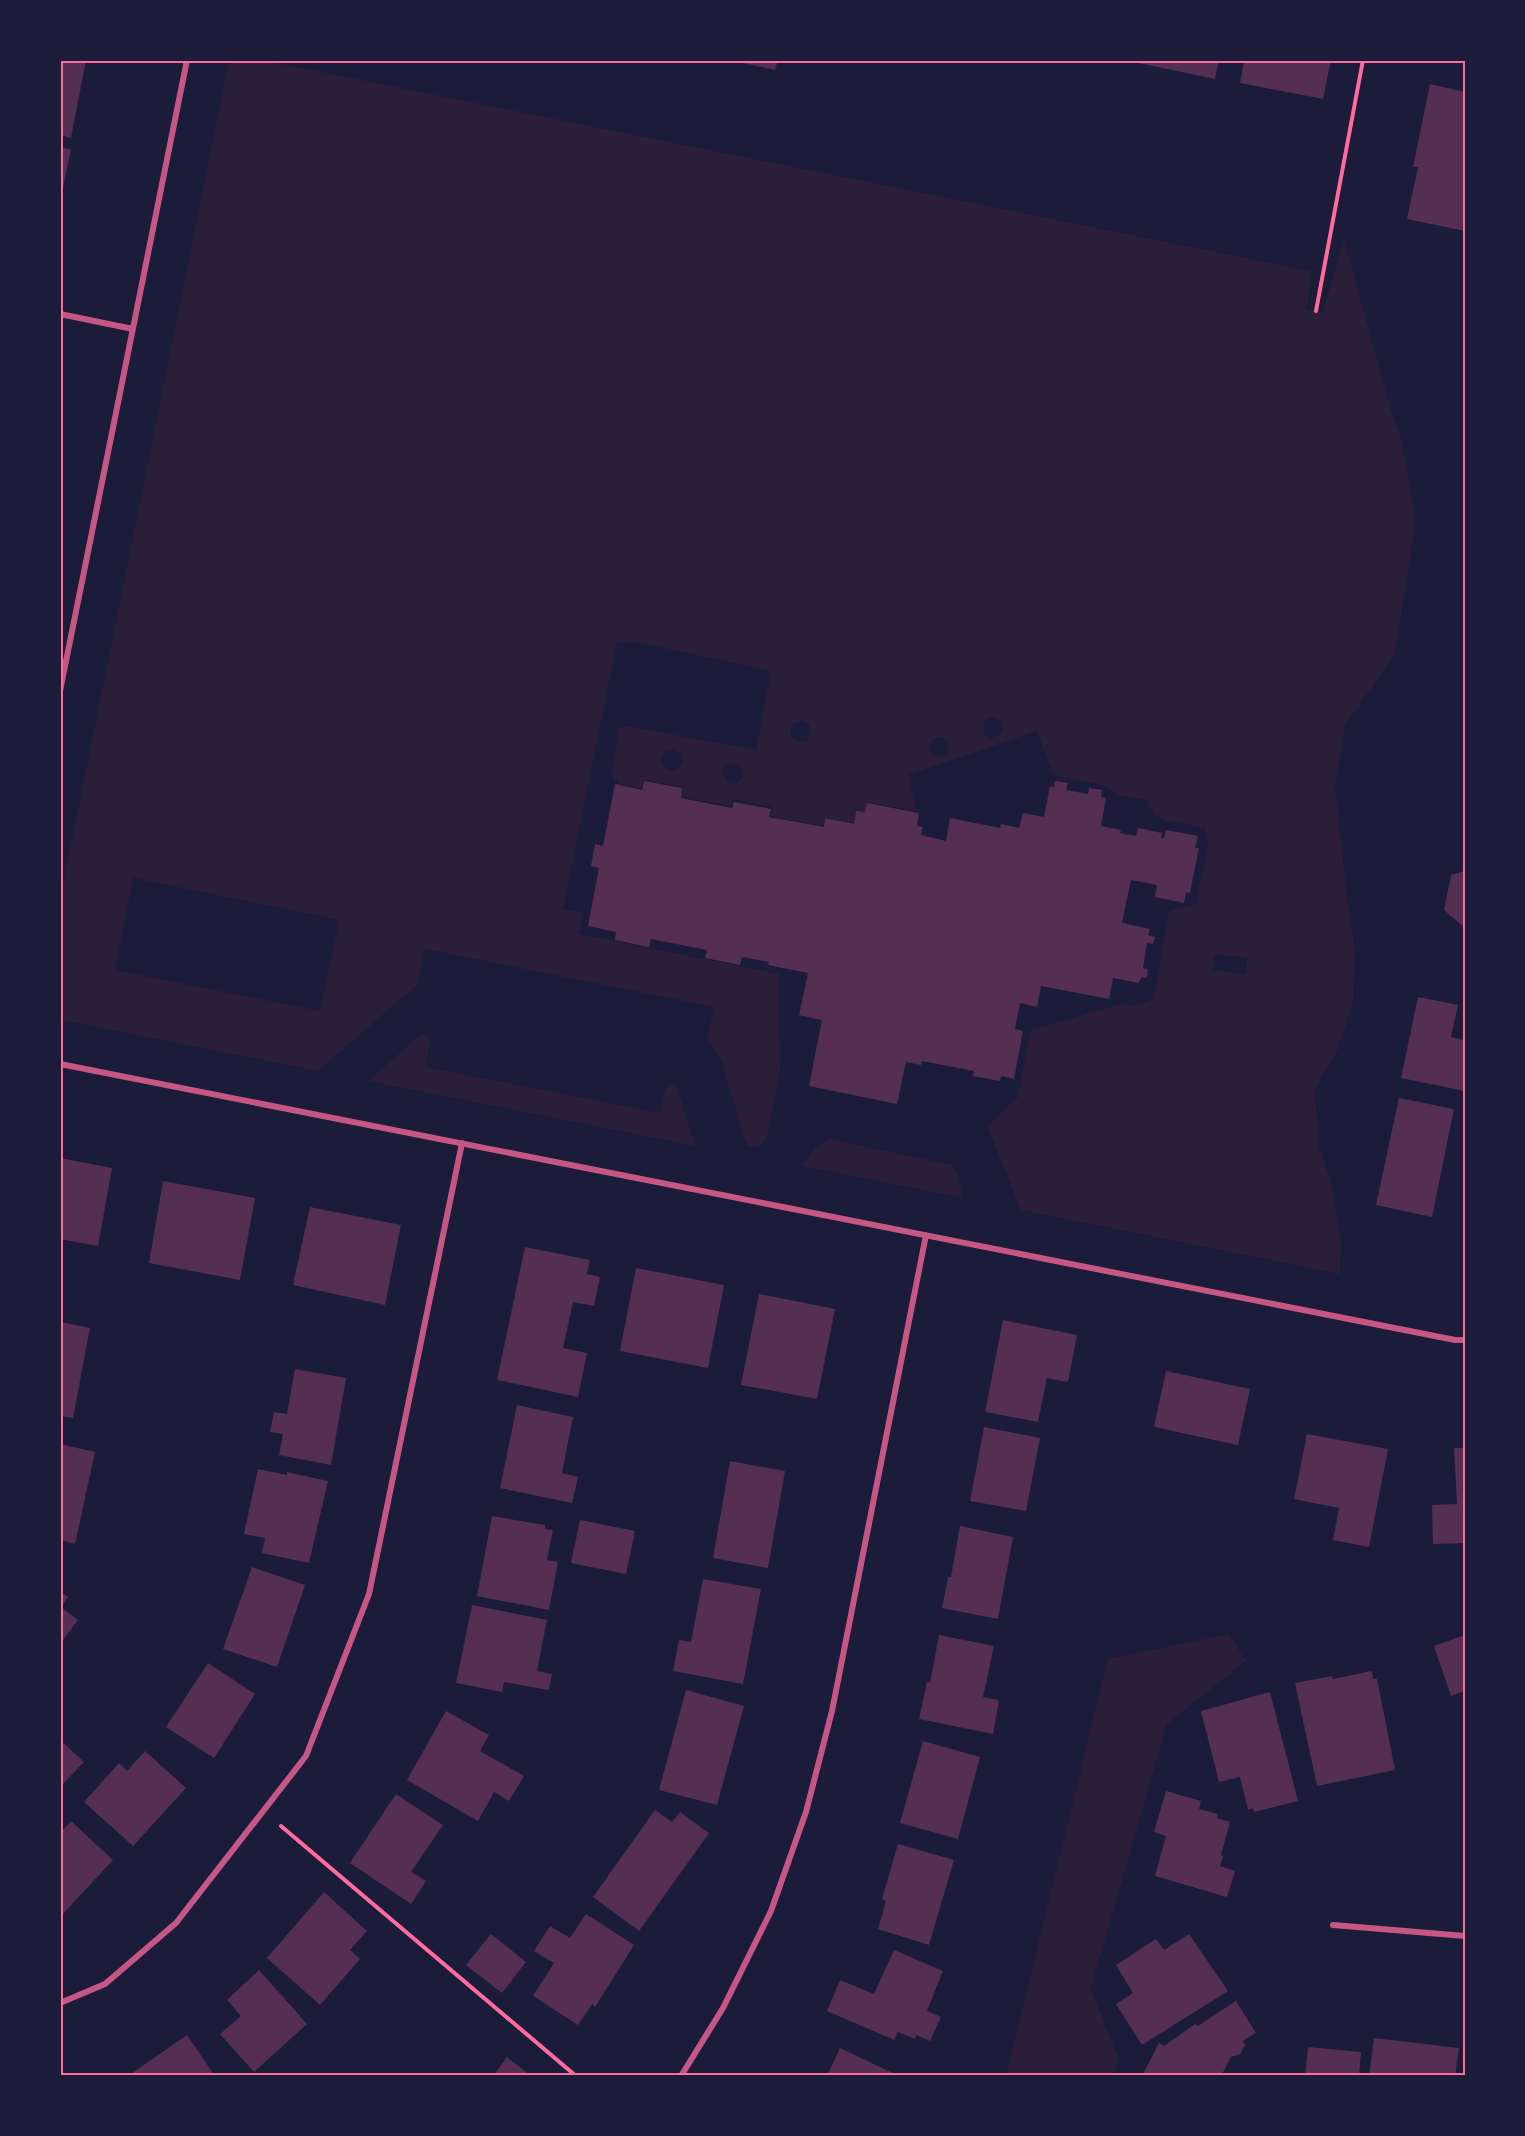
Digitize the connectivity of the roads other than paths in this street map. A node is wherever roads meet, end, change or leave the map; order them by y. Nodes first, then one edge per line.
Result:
1 (187, 60) edge
2 (60, 314) edge
3 (133, 328) junction
4 (60, 691) edge
5 (60, 1064) edge
6 (462, 1143) junction
7 (926, 1235) junction
8 (1465, 1340) edge
9 (1333, 1925) dead end
10 (1465, 1936) edge
11 (60, 2003) edge
12 (681, 2076) edge

1 - 3 street
2 - 3 street
3 - 4 street
5 - 6 street
6 - 7 street
6 - 11 street
7 - 8 street
7 - 12 street
9 - 10 street

